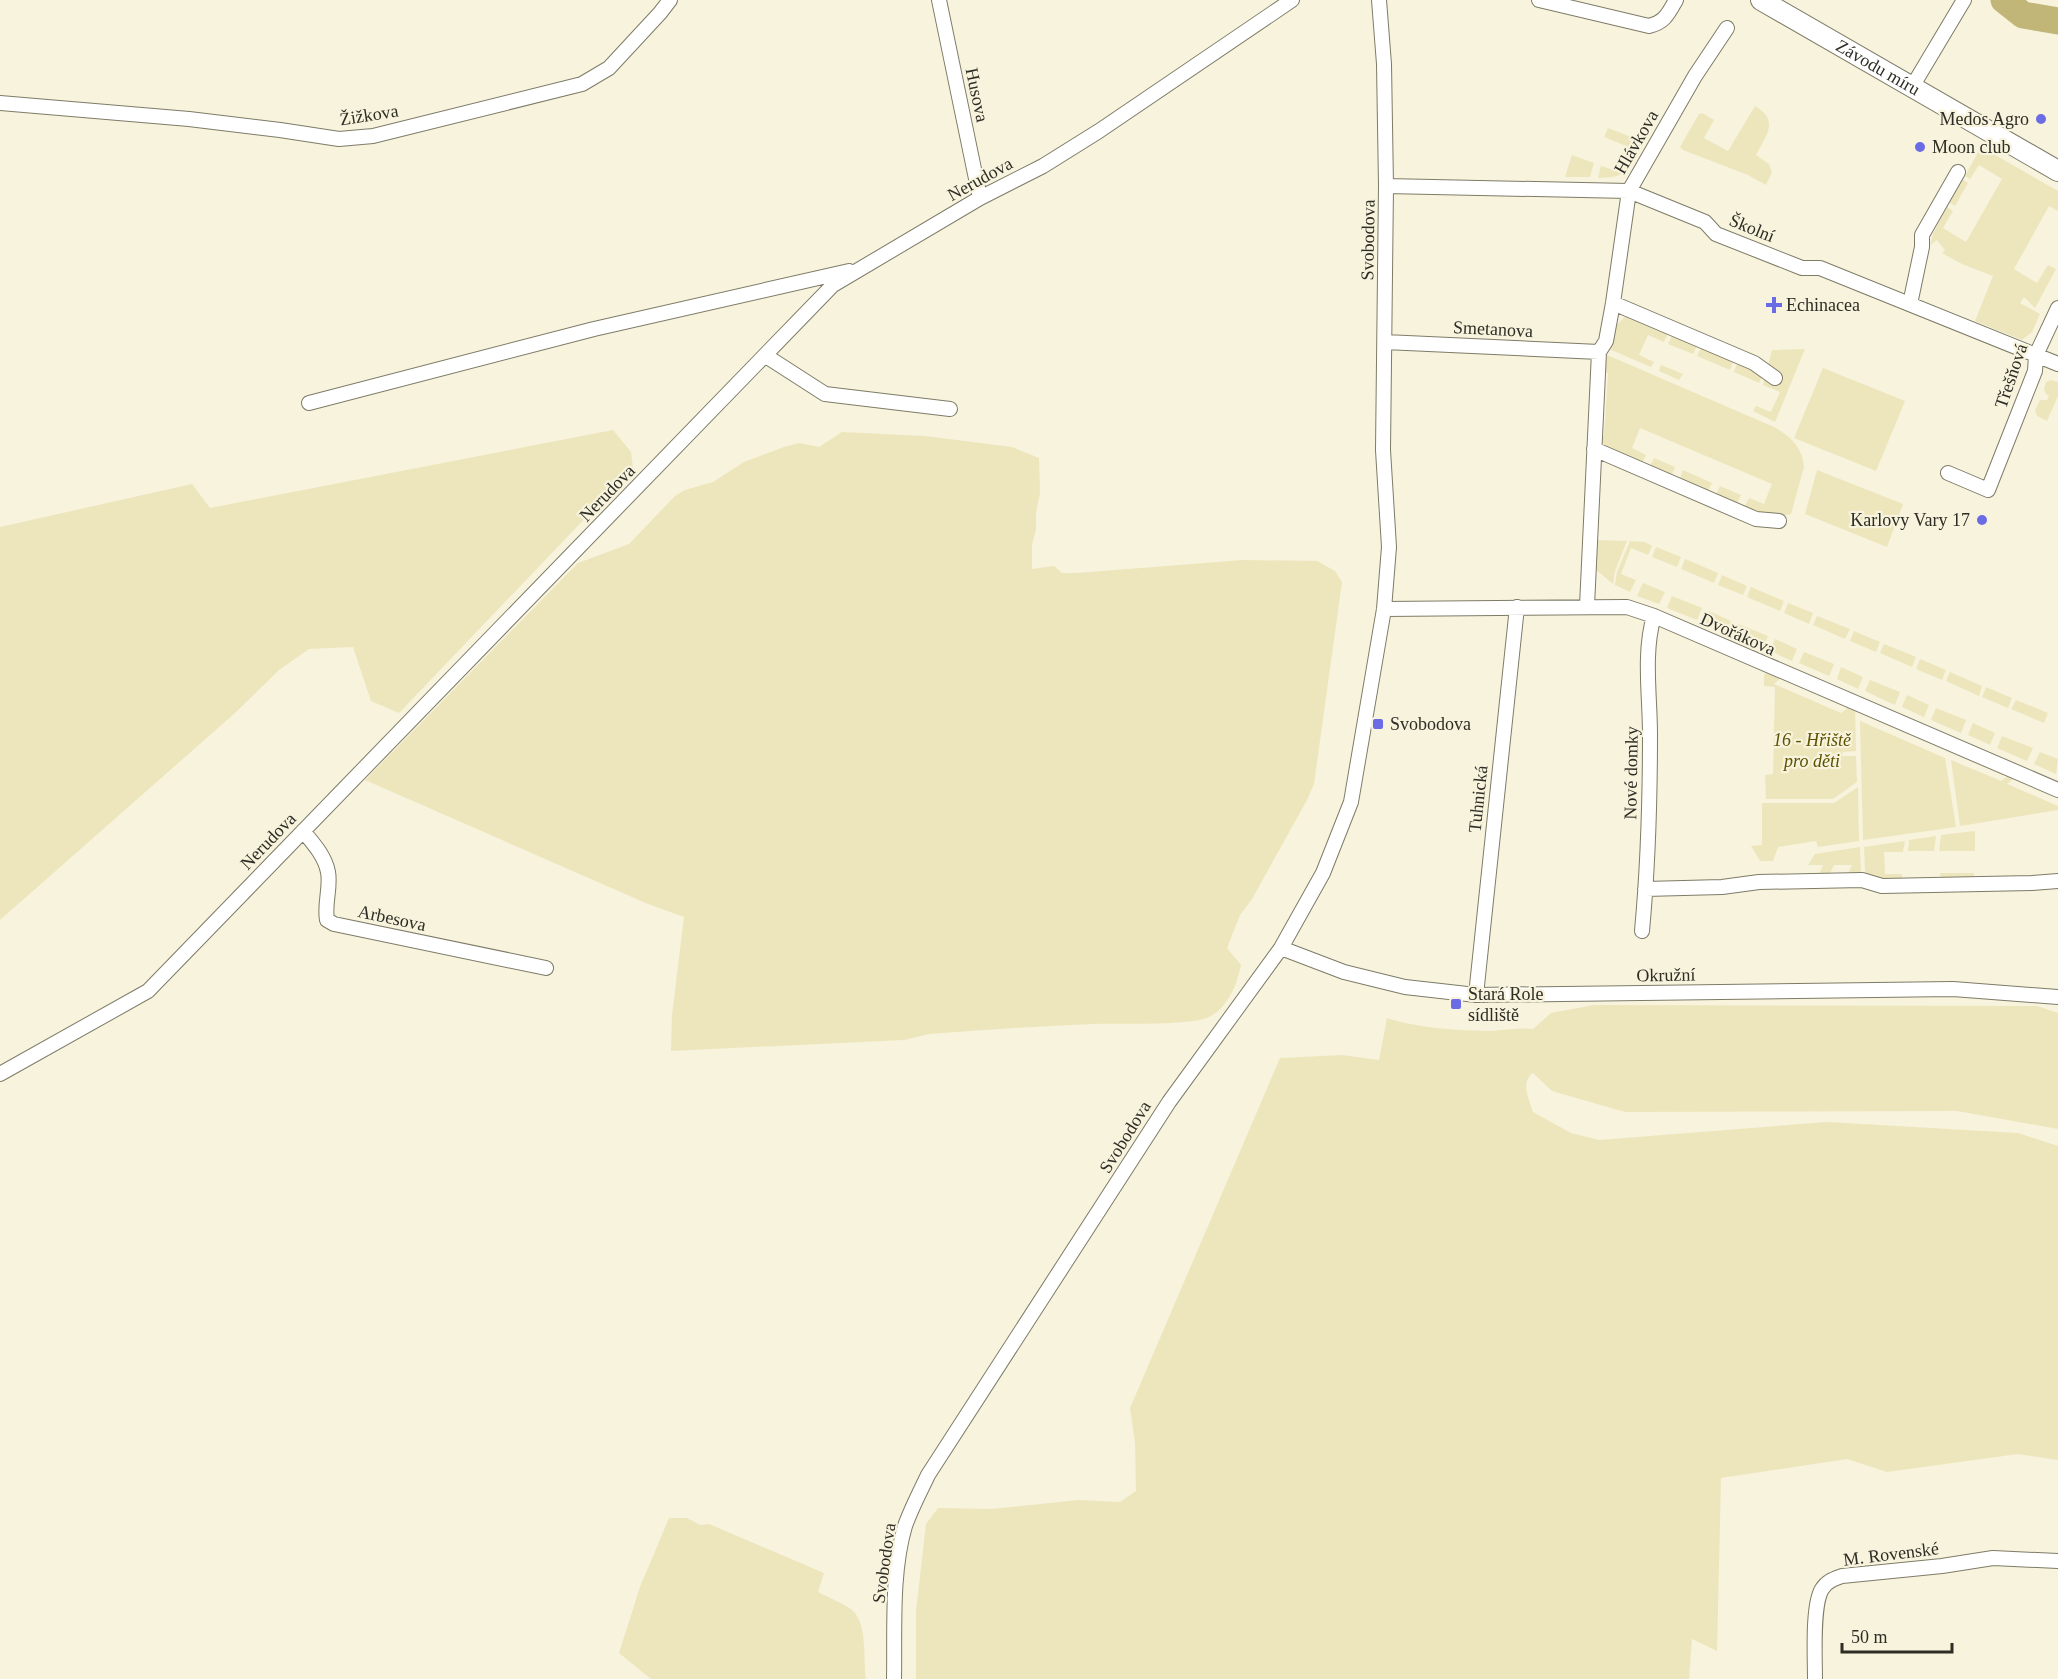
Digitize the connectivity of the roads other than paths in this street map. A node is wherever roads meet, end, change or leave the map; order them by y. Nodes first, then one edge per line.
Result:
1 (670, 0) edge
2 (939, 0) edge
3 (1292, 0) edge
4 (1379, 0) edge
5 (1539, 0) edge
6 (1676, 0) edge
7 (1761, 0) edge
8 (1964, 0) edge
9 (1727, 28) dead end
10 (1912, 87) junction
11 (0, 103) edge
12 (1958, 171) dead end
13 (2058, 171) edge
14 (1386, 186) junction
15 (1629, 191) junction
16 (980, 198) junction
17 (862, 268) junction
18 (1613, 303) junction
19 (1910, 304) junction
20 (2058, 308) edge
21 (1385, 342) junction
22 (1599, 352) junction
23 (2036, 355) junction
24 (766, 356) junction
25 (2058, 364) edge
26 (1775, 378) dead end
27 (309, 403) dead end
28 (950, 409) dead end
29 (1594, 449) junction
30 (1948, 473) dead end
31 (1779, 521) dead end
32 (1587, 606) junction
33 (1517, 607) junction
34 (1384, 609) junction
35 (1654, 616) junction
36 (2058, 790) edge
37 (303, 831) junction
38 (2058, 880) edge
39 (1646, 889) junction
40 (1642, 931) dead end
41 (1281, 948) junction
42 (546, 968) dead end
43 (1476, 995) junction
44 (2058, 997) edge
45 (0, 1074) edge
46 (2058, 1561) edge
47 (894, 1679) edge
48 (1815, 1679) edge

1 - 11 street, Žižkova
2 - 16 street, Husova
3 - 16 street, Nerudova
4 - 14 street, Svobodova
5 - 6 street
7 - 10 main road, Závodu míru
8 - 10 street
9 - 15 street, Hlávkova
10 - 13 main road, Závodu míru
12 - 19 street
14 - 15 street, Školní
14 - 21 street, Svobodova
15 - 18 street, Hlávkova
15 - 19 street, Školní
16 - 17 street, Nerudova
17 - 24 street, Nerudova
17 - 27 street
18 - 22 street, Hlávkova
18 - 26 street
19 - 23 street, Školní
20 - 23 street, Třešňová
21 - 22 street, Smetanova
21 - 34 street, Svobodova
22 - 29 street, Hlávkova
23 - 25 street, Školní
23 - 30 street, Třešňová
24 - 28 street
24 - 37 street, Nerudova
29 - 31 street
29 - 32 street, Hlávkova
32 - 33 street, Dvořákova
32 - 35 street, Dvořákova
33 - 34 street, Dvořákova
33 - 43 street, Tuhnická
34 - 41 street, Svobodova
35 - 36 street, Dvořákova
35 - 39 street, Nové domky
37 - 42 street, Arbesova
37 - 45 street, Nerudova
38 - 39 street
39 - 40 street, Nové domky
41 - 43 street, Okružní
41 - 47 street, Svobodova
43 - 44 street, Okružní
46 - 48 street, M. Rovenské

